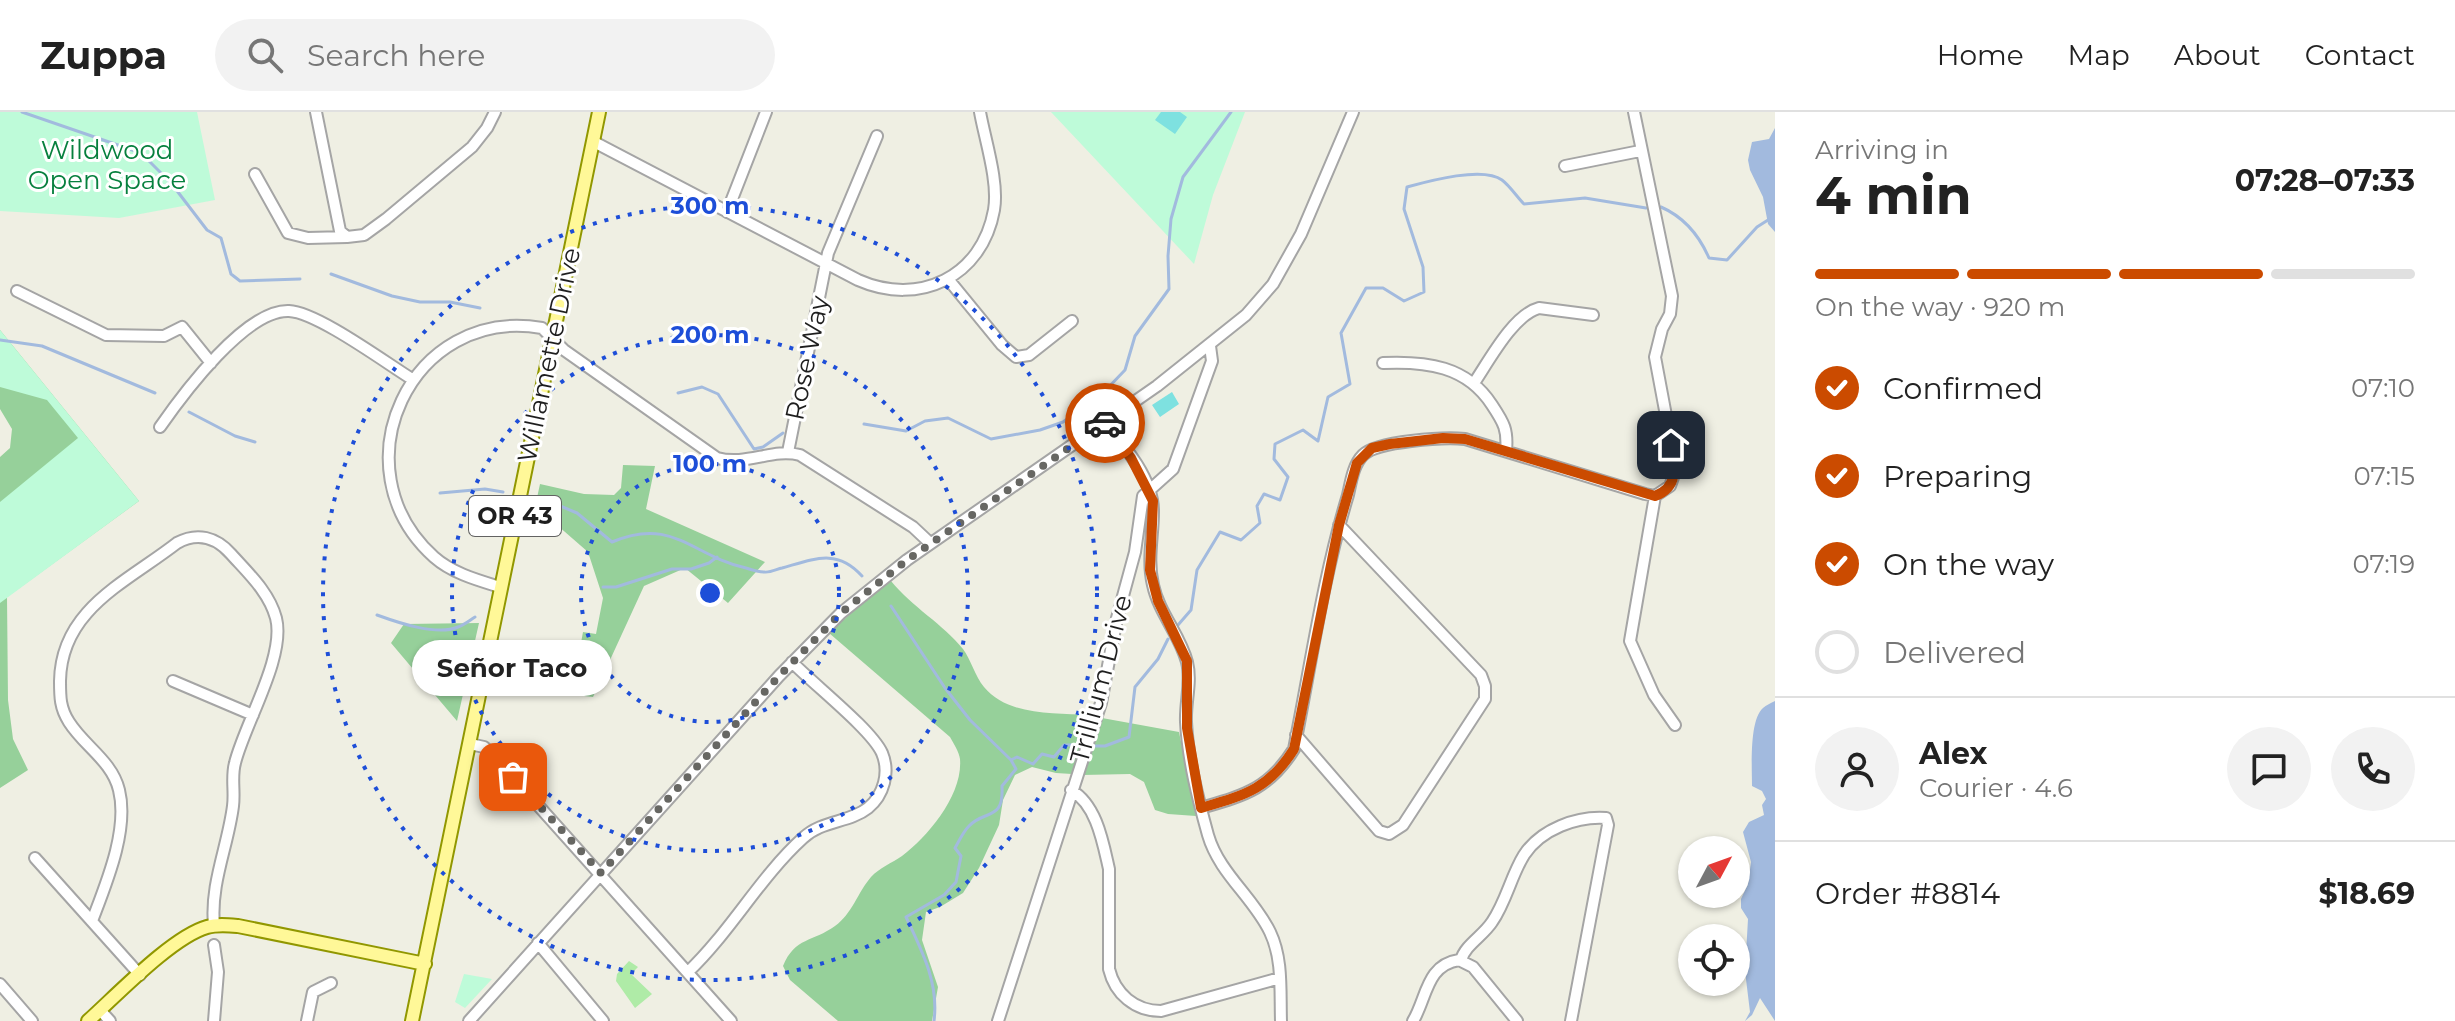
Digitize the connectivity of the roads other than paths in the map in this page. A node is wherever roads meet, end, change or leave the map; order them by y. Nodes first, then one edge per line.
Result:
1 (316, 112) edge
2 (495, 112) edge
3 (599, 112) edge
4 (766, 112) edge
5 (980, 112) edge
6 (1353, 112) edge
7 (1634, 112) edge
8 (877, 136) dead end
9 (594, 142) junction
10 (1640, 151) junction
11 (1565, 166) dead end
12 (255, 174) dead end
13 (727, 212) junction
14 (347, 237) junction
15 (826, 263) junction
16 (948, 279) junction
17 (17, 291) dead end
18 (1593, 315) dead end
19 (1072, 321) dead end
20 (553, 339) junction
21 (1210, 346) junction
22 (211, 363) junction
23 (1383, 363) dead end
24 (412, 379) junction
25 (1474, 383) junction
26 (1105, 423) junction
27 (160, 427) dead end
28 (1506, 451) junction
29 (788, 452) junction
30 (1150, 491) junction
31 (1655, 496) junction
32 (1339, 525) junction
33 (930, 543) junction
34 (500, 587) junction
35 (792, 662) junction
36 (173, 681) dead end
37 (253, 715) junction
38 (1675, 725) dead end
39 (1296, 735) junction
40 (470, 744) junction
41 (1071, 790) junction
42 (1201, 808) junction
43 (35, 858) dead end
44 (601, 873) junction
45 (92, 921) junction
46 (214, 925) junction
47 (538, 943) junction
48 (214, 945) dead end
49 (1461, 960) junction
50 (425, 964) junction
51 (688, 972) junction
52 (140, 975) junction
53 (1280, 978) junction
54 (331, 983) dead end
55 (0, 984) edge
56 (100, 1010) junction
57 (32, 1021) edge
58 (88, 1021) edge
59 (110, 1021) edge
60 (214, 1021) edge
61 (307, 1021) edge
62 (412, 1021) edge
63 (469, 1021) edge
64 (603, 1021) edge
65 (731, 1021) edge
66 (998, 1021) edge
67 (1281, 1021) edge
68 (1413, 1021) edge
69 (1517, 1021) edge
70 (1571, 1021) edge

1 - 14 street
2 - 14 street
3 - 9 main road, Willamette Drive / OR 43
4 - 13 street
5 - 16 street
6 - 21 street
7 - 10 street
8 - 15 street, Rose Way
9 - 13 street
9 - 20 main road, Willamette Drive / OR 43
10 - 11 street
10 - 31 street
12 - 14 street
13 - 15 street
15 - 16 street
15 - 29 street, Rose Way
16 - 19 street
17 - 22 street
18 - 25 street
20 - 24 street
20 - 29 street
20 - 34 main road, Willamette Drive / OR 43
21 - 26 street
21 - 30 street, Trillium Drive
22 - 24 street
22 - 27 street
23 - 25 street
24 - 34 street
25 - 28 street
26 - 30 street
26 - 33 street
28 - 31 street
28 - 32 street
29 - 33 street
30 - 41 street, Trillium Drive
30 - 42 street
31 - 38 street
32 - 39 street
32 - 39 street
33 - 35 street
34 - 40 main road, Willamette Drive / OR 43
35 - 44 street
35 - 51 street
36 - 37 street
37 - 45 street
37 - 46 street
39 - 42 street
40 - 44 street
40 - 50 main road, Willamette Drive / OR 43
41 - 53 street
41 - 66 street, Trillium Drive
42 - 53 street
43 - 45 street
44 - 47 street
44 - 51 street
45 - 52 street
46 - 50 main road
46 - 52 main road
47 - 63 street
47 - 64 street
48 - 60 street
49 - 68 street
49 - 69 street
49 - 70 street
50 - 62 main road, Willamette Drive / OR 43
51 - 65 street
52 - 56 main road
53 - 67 street
54 - 61 street
55 - 57 street
56 - 58 main road
56 - 59 street

